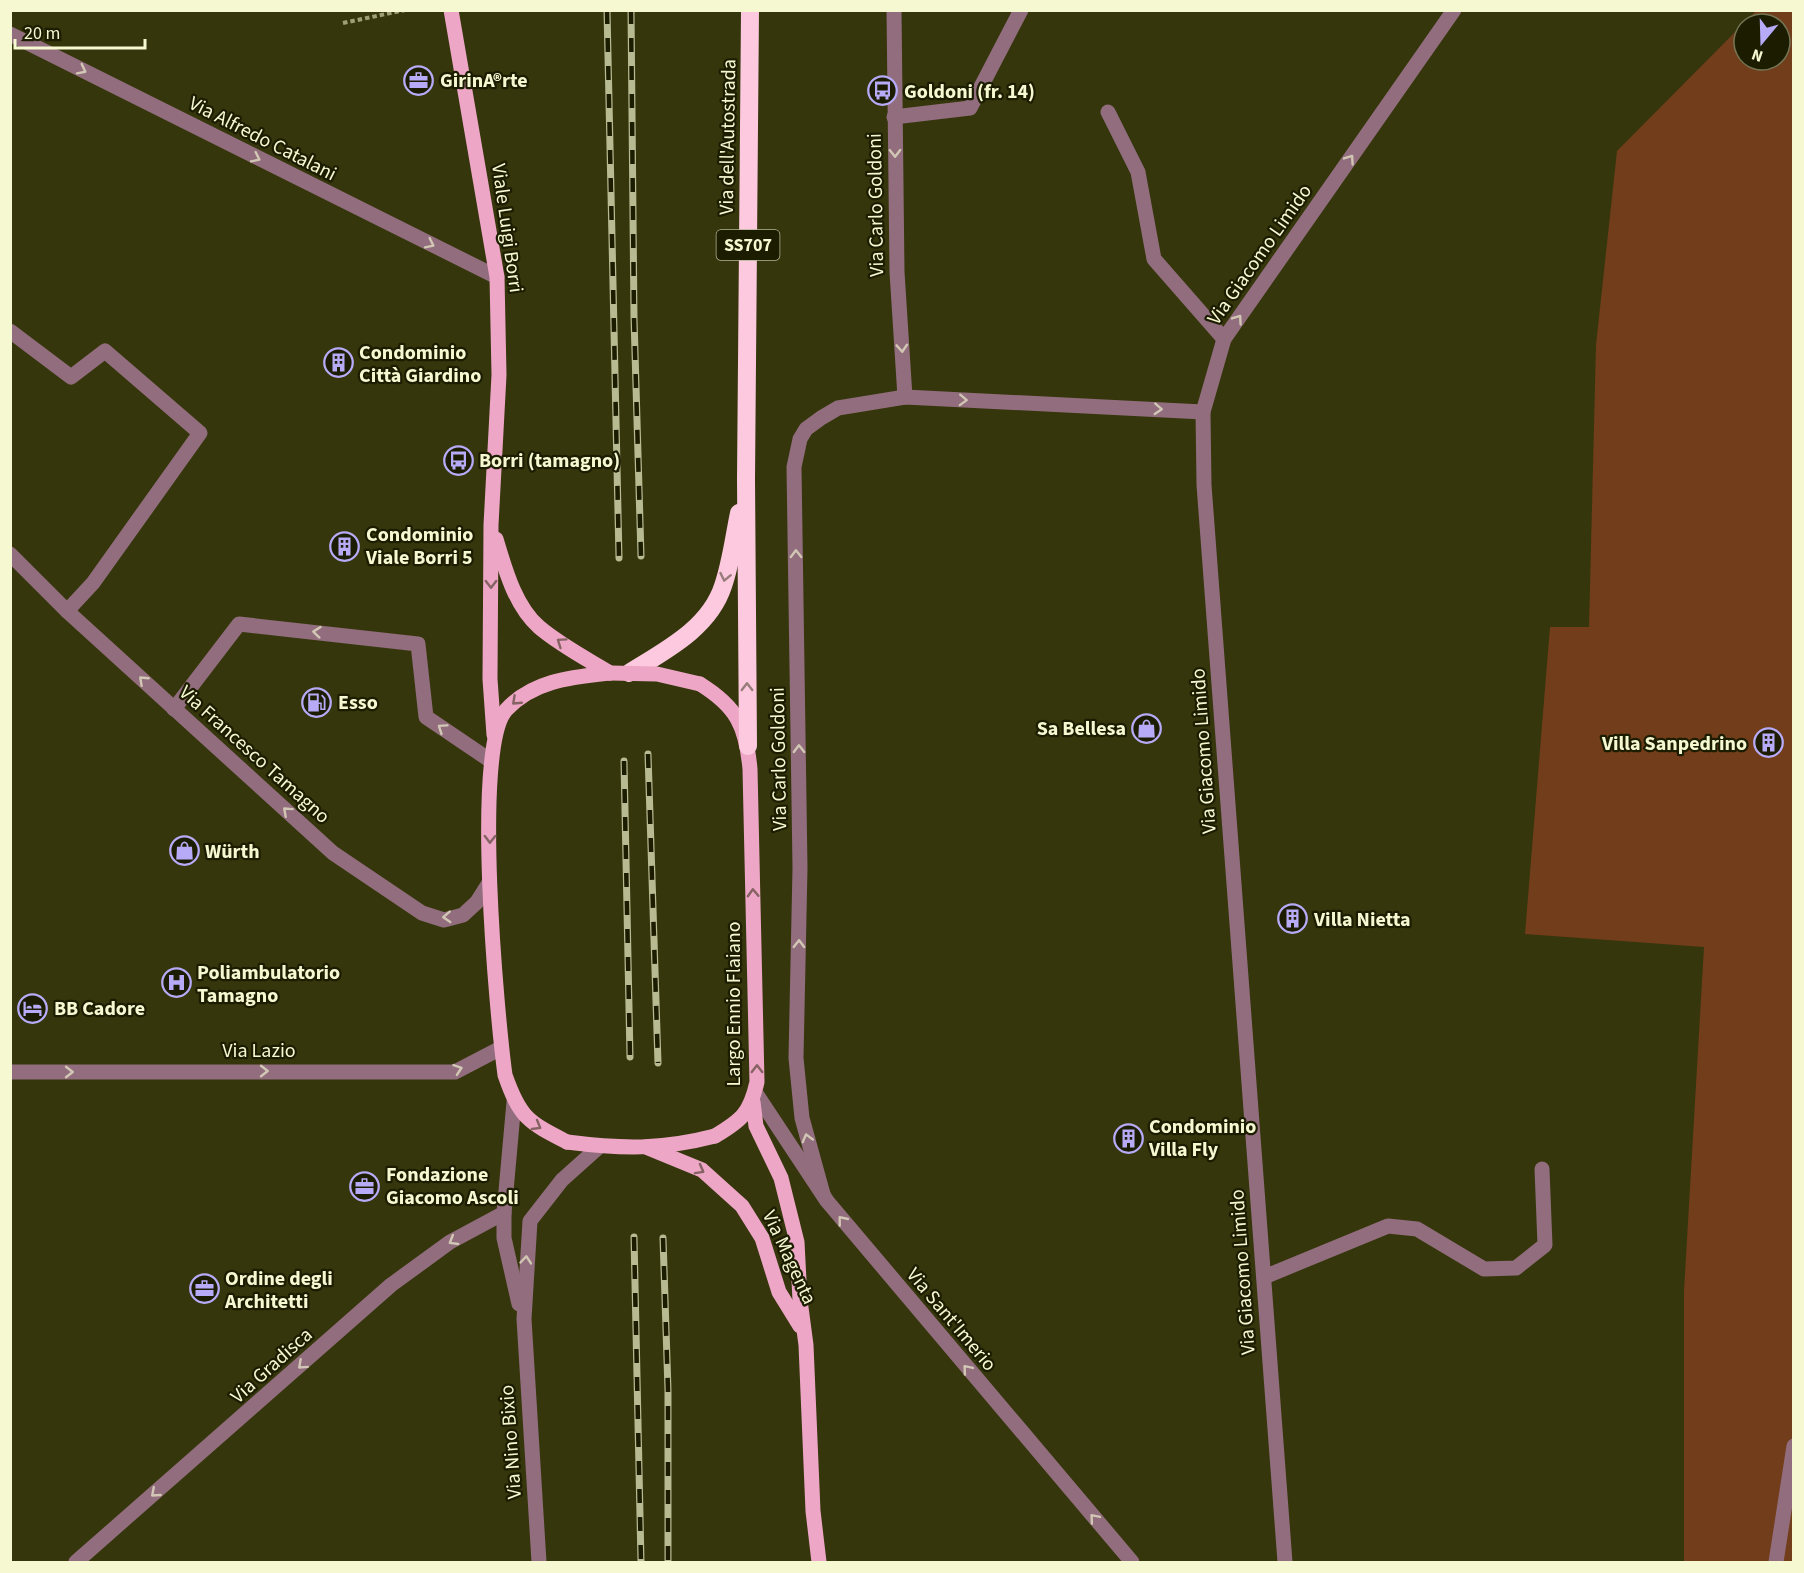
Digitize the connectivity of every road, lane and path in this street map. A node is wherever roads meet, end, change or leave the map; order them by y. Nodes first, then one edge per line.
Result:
1 (405, 10) edge
2 (450, 10) edge
3 (750, 10) edge
4 (894, 10) edge
5 (1021, 10) edge
6 (1454, 10) edge
7 (343, 23) dead end
8 (10, 34) edge
9 (1108, 112) dead end
10 (894, 117) junction
11 (497, 277) junction
12 (10, 331) edge
13 (1224, 339) junction
14 (905, 398) junction
15 (1203, 412) junction
16 (746, 479) junction
17 (491, 525) junction
18 (10, 554) edge
19 (67, 611) junction
20 (610, 673) junction
21 (629, 673) junction
22 (174, 709) junction
23 (494, 735) junction
24 (748, 746) junction
25 (491, 761) junction
26 (489, 883) junction
27 (501, 1048) junction
28 (10, 1072) edge
29 (754, 1097) junction
30 (514, 1102) junction
31 (600, 1146) junction
32 (646, 1147) junction
33 (1542, 1169) dead end
34 (823, 1194) junction
35 (504, 1213) junction
36 (1264, 1277) junction
37 (524, 1319) junction
38 (804, 1331) junction
39 (1794, 1446) edge
40 (76, 1563) edge
41 (539, 1563) edge
42 (819, 1563) edge
43 (1132, 1563) edge
44 (1285, 1563) edge
45 (1776, 1563) edge

1 - 7 path
2 - 11 main road, Viale Luigi Borri
3 - 16 highway, Via dell'Autostrada / SS707
4 - 10 street, Via Carlo Goldoni
5 - 10 street
13 -> 6 street, Via Giacomo Limido
8 -> 11 street, Via Alfredo Catalani
9 - 13 street
10 -> 14 street, Via Carlo Goldoni
11 - 17 main road, Viale Luigi Borri
12 - 19 street
13 - 15 street, Via Giacomo Limido
14 -> 15 street, Via Carlo Goldoni
34 -> 14 street, Via Carlo Goldoni
15 - 36 street, Via Giacomo Limido
16 -> 21 highway, SS707
24 -> 16 highway, SS707
20 -> 17 main road, Viale Luigi Borri
17 -> 23 main road, Viale Luigi Borri
18 - 19 street, Via Francesco Tamagno
22 -> 19 street, Via Francesco Tamagno
20 - 21 main road, Largo Ennio Flaiano, bridge
20 -> 23 main road, Largo Ennio Flaiano
21 - 24 main road, Largo Ennio Flaiano, bridge
25 -> 22 street
26 -> 22 street, Via Francesco Tamagno
23 - 25 main road, Largo Ennio Flaiano
29 -> 24 main road, Largo Ennio Flaiano
25 -> 26 main road, Largo Ennio Flaiano
26 - 27 main road, Largo Ennio Flaiano
28 -> 27 street, Via Lazio
27 - 30 main road, Largo Ennio Flaiano
29 - 32 main road, Largo Ennio Flaiano, bridge
29 - 34 street, Via Sant'Imerio
29 - 38 main road, Via Magenta
30 -> 31 main road, Largo Ennio Flaiano, bridge
30 - 35 street, Via Nino Bixio
31 - 32 main road, Largo Ennio Flaiano, bridge
37 -> 31 street, Via Nino Bixio
32 -> 38 main road, Via Magenta
33 - 36 street
43 -> 34 street, Via Sant'Imerio
35 - 37 street, Via Nino Bixio
35 -> 40 street, Via Gradisca
36 - 44 street, Via Giacomo Limido
37 - 41 street, Via Nino Bixio
38 - 42 main road, Via Magenta
39 - 45 street

